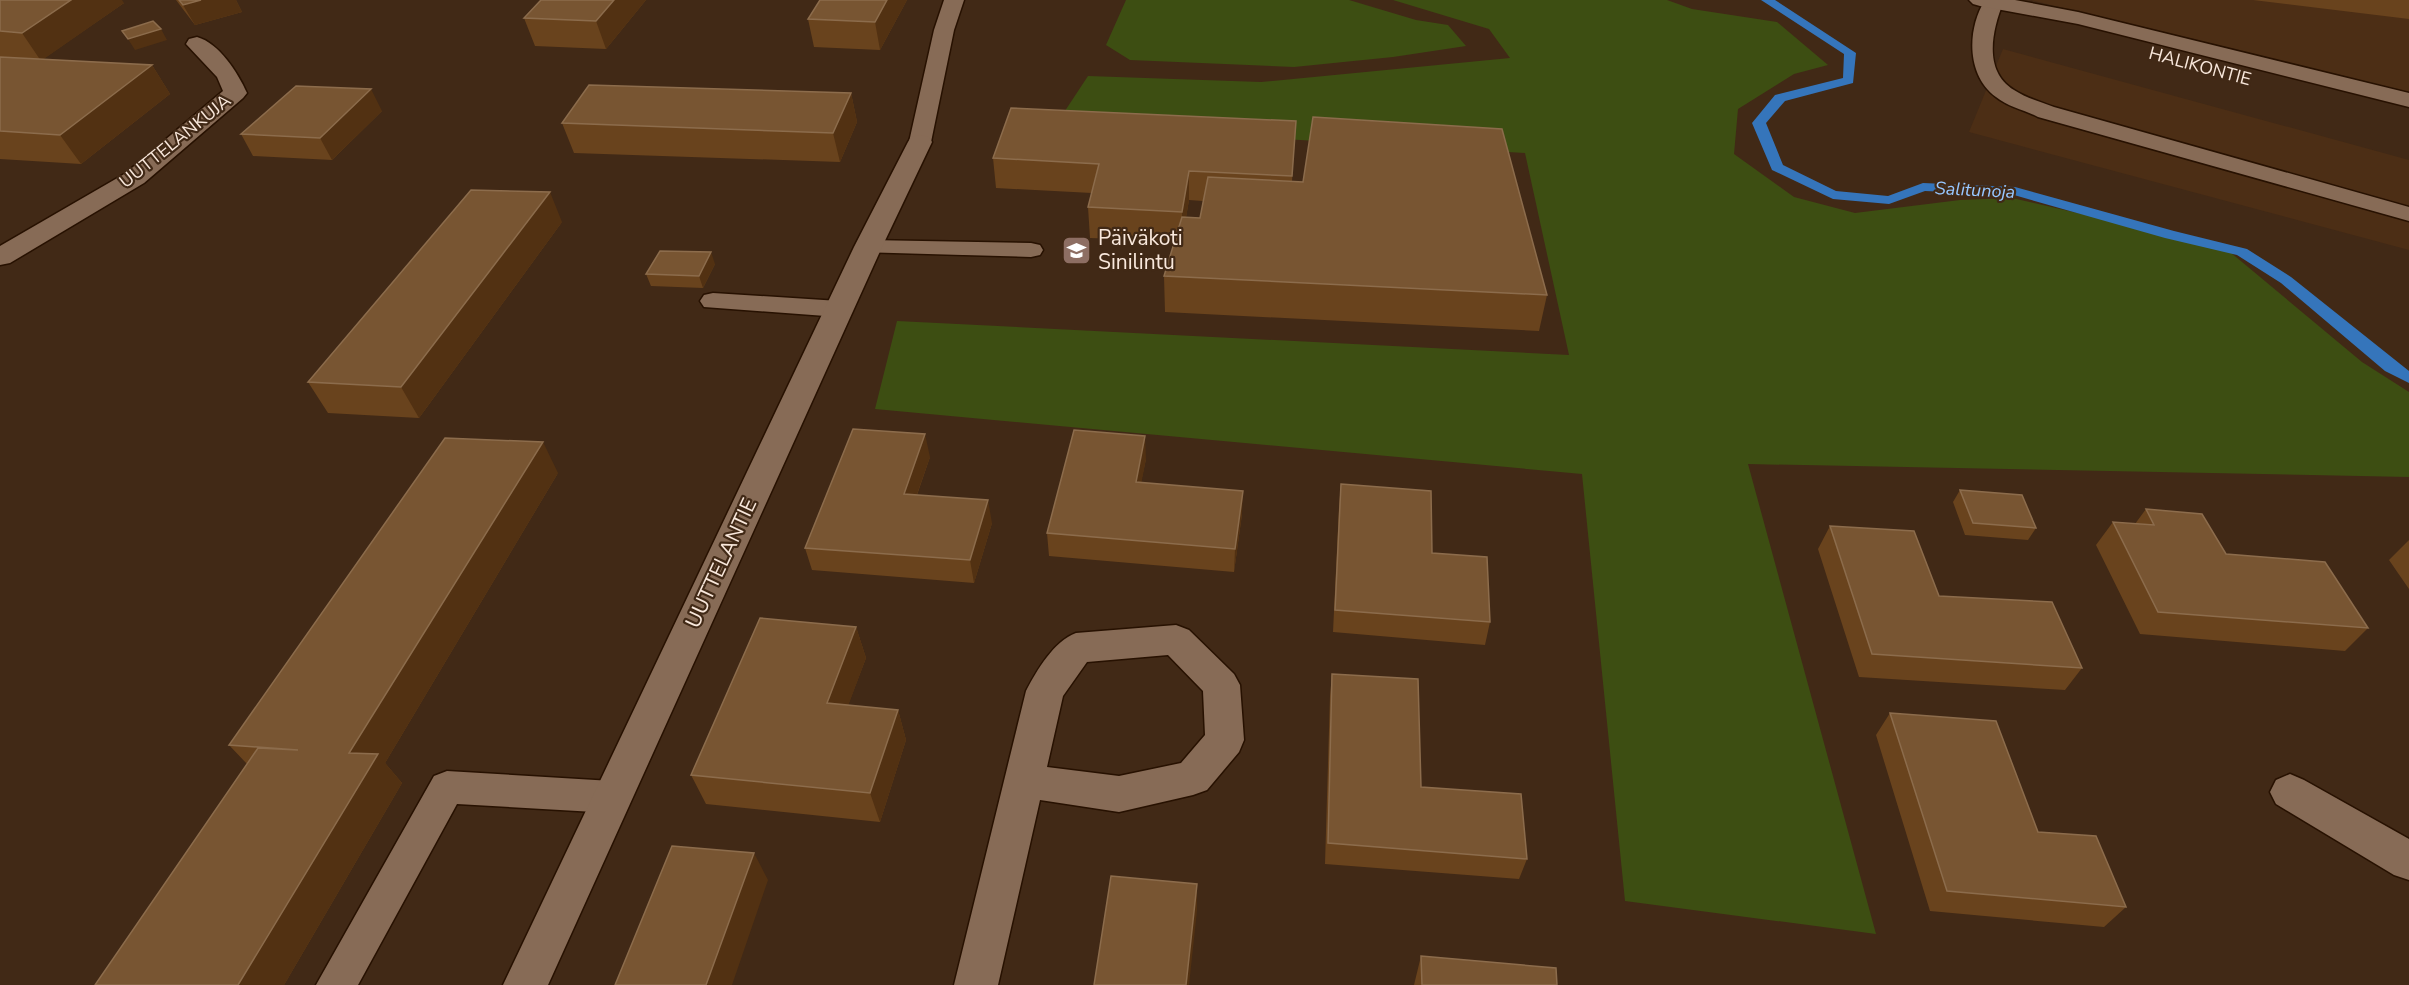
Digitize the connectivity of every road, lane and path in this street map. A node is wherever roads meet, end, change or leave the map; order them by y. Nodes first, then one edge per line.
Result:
1 (954, 0) edge
2 (1987, 2) edge
3 (197, 44) dead end
4 (2409, 100) edge
5 (2409, 120) edge
6 (920, 142) joint
7 (2409, 214) edge
8 (867, 247) junction
9 (1031, 250) dead end
10 (0, 254) edge
11 (713, 300) dead end
12 (839, 309) junction
13 (1025, 782) junction
14 (2290, 792) dead end
15 (612, 797) junction
16 (2409, 861) edge
17 (336, 985) edge
18 (525, 985) edge
19 (976, 985) edge

1 - 6 lane
2 - 4 street, HALIKONTIE
2 - 5 street, HALIKONTIE
2 - 7 lane
3 - 10 street, UUTTELANKUJA
6 - 8 street, UUTTELANTIE
8 - 9 lane
8 - 12 street, UUTTELANTIE
11 - 12 lane
12 - 15 street, UUTTELANTIE
13 - 13 street
13 - 19 street
14 - 16 street
15 - 17 lane
15 - 18 street, UUTTELANTIE

